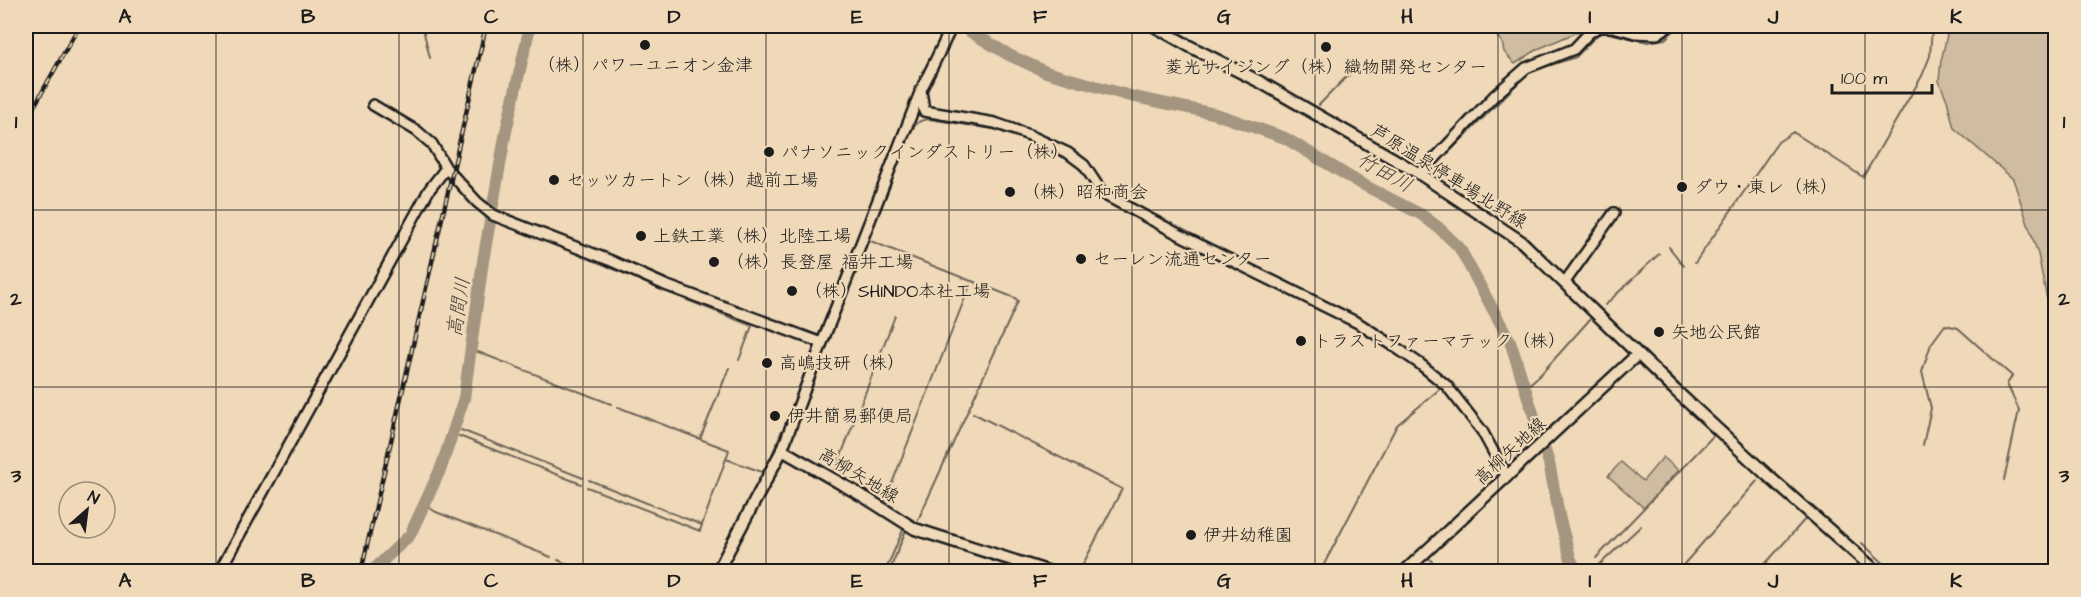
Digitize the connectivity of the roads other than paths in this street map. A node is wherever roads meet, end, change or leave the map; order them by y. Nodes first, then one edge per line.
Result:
1 (952, 26) edge
2 (1155, 26) edge
3 (1669, 26) edge
4 (921, 90) junction
5 (373, 105) dead end
6 (446, 168) junction
7 (1420, 174) junction
8 (1614, 213) dead end
9 (1564, 282) junction
10 (822, 344) junction
11 (1638, 354) junction
12 (783, 450) junction
13 (1511, 473) junction
14 (219, 572) edge
15 (717, 572) edge
16 (1050, 572) edge
17 (1404, 572) edge
18 (1877, 572) edge

1 - 4 street
2 - 7 main road, 芦原温泉停車場北野線
3 - 7 street
4 - 10 street
4 - 13 street
5 - 6 street
6 - 10 street
6 - 14 street
7 - 9 main road, 芦原温泉停車場北野線
8 - 9 street
9 - 11 main road, 芦原温泉停車場北野線
10 - 12 street
11 - 13 main road, 高柳矢地線
11 - 18 main road, 芦原温泉停車場北野線
12 - 15 main road
12 - 16 main road, 高柳矢地線
13 - 17 main road, 高柳矢地線

